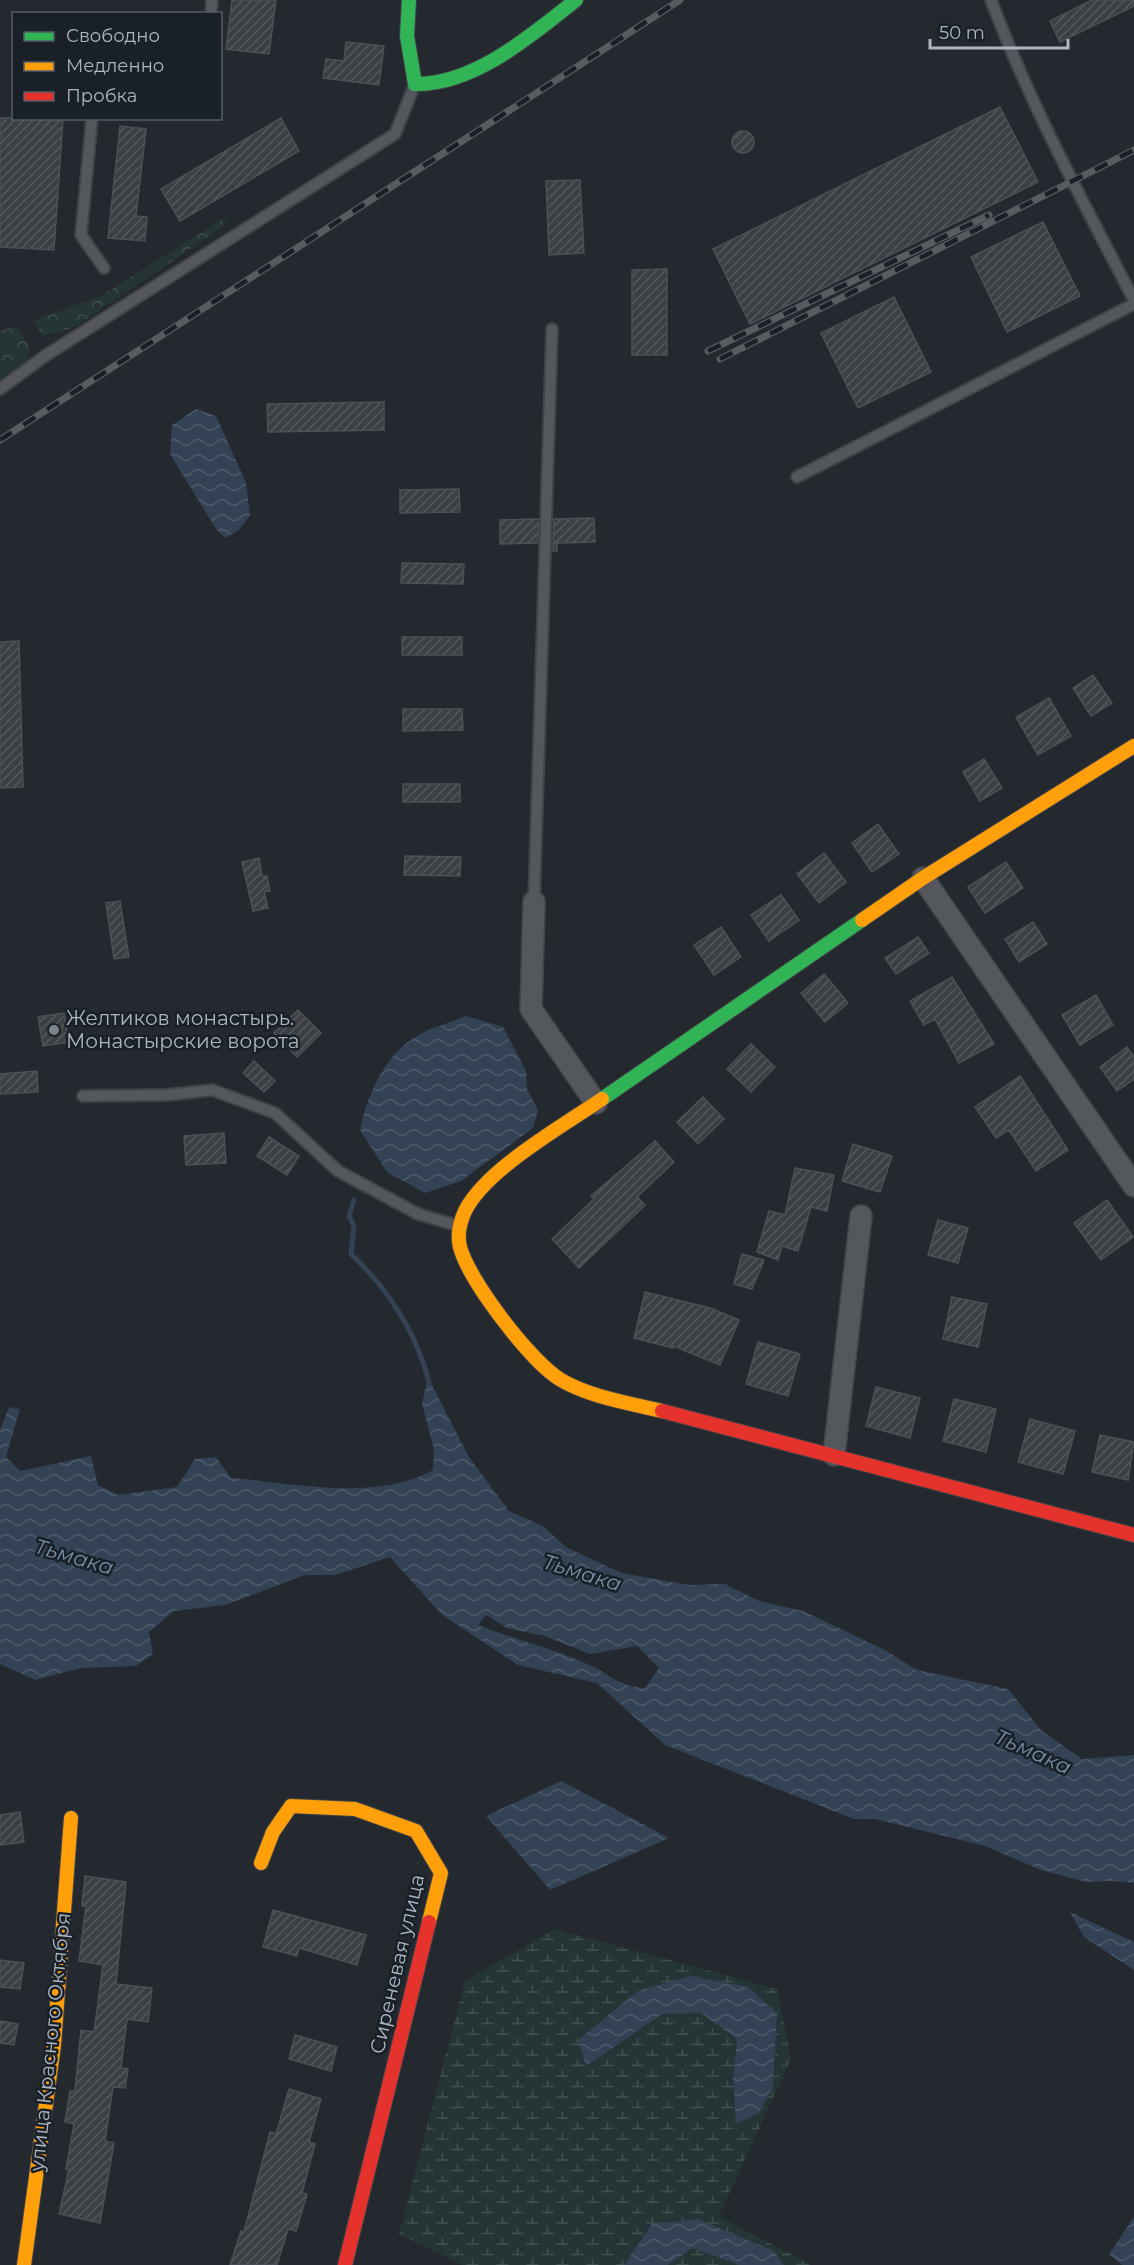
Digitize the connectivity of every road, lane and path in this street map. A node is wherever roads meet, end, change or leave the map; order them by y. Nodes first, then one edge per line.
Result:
1 (409, 0) edge
2 (576, 0) edge
3 (991, 0) edge
4 (415, 84) junction
5 (92, 120) edge
6 (104, 268) dead end
7 (1134, 302) edge
8 (552, 328) dead end
9 (0, 389) edge
10 (797, 477) dead end
11 (1134, 746) edge
12 (923, 878) junction
13 (534, 902) joint
14 (83, 1096) dead end
15 (596, 1103) junction
16 (1134, 1186) edge
17 (861, 1216) dead end
18 (459, 1226) junction
19 (834, 1455) junction
20 (1134, 1535) edge
21 (71, 1818) dead end
22 (261, 1863) dead end
23 (24, 2265) edge
24 (345, 2265) edge

1 - 4 street
2 - 4 street
3 - 7 lane
4 - 9 lane
5 - 6 lane
7 - 10 lane
8 - 13 lane
11 - 12 street
12 - 15 street
12 - 16 street
13 - 15 street
14 - 18 lane
15 - 18 street
17 - 19 street
18 - 19 street
19 - 20 street
21 - 23 street, улица Красного Октября
22 - 24 street, Сиреневая улица

